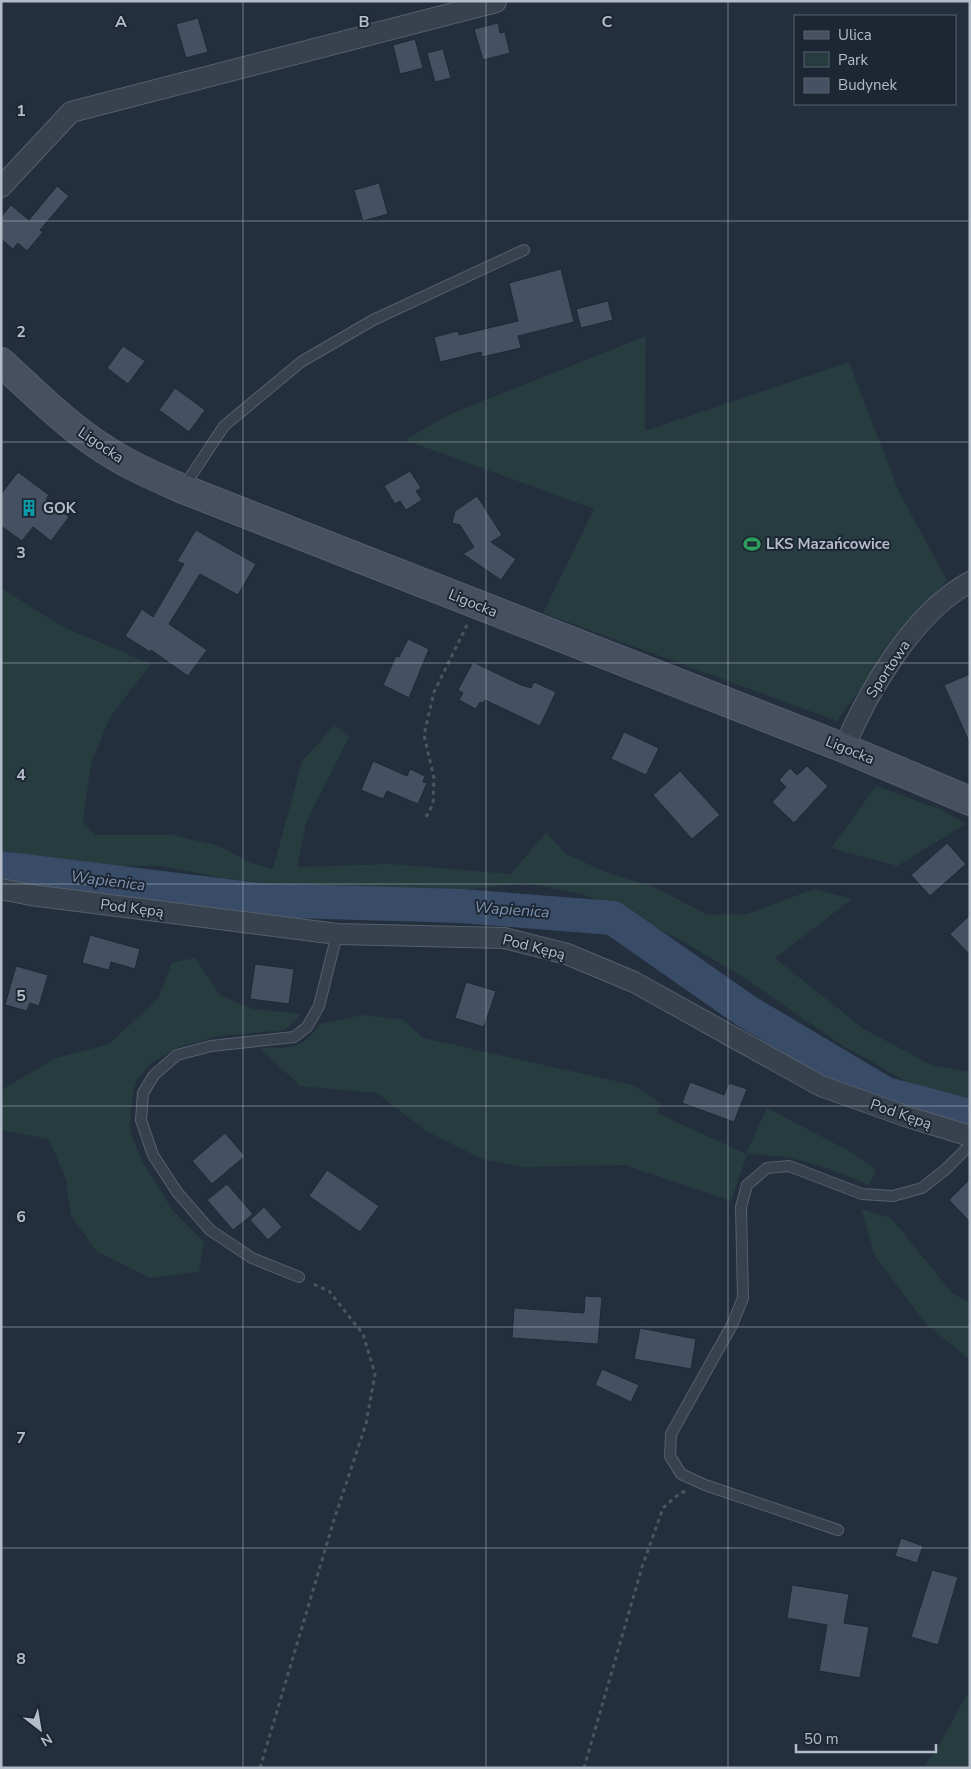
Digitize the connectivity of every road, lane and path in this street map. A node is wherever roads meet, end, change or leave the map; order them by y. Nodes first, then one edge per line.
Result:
1 (496, 2) edge
2 (1, 187) edge
3 (524, 250) dead end
4 (1, 362) edge
5 (183, 489) junction
6 (970, 582) edge
7 (476, 604) junction
8 (844, 748) junction
9 (970, 801) edge
10 (426, 817) dead end
11 (1, 889) edge
12 (337, 934) junction
13 (970, 1136) edge
14 (970, 1145) edge
15 (299, 1277) joint
16 (705, 1485) junction
17 (838, 1530) dead end
18 (260, 1768) edge
19 (584, 1768) edge

1 - 2 street
3 - 5 lane
4 - 5 street, Ligocka
5 - 7 street, Ligocka
6 - 8 street, Sportowa
7 - 8 street, Ligocka
7 - 10 path
8 - 9 street, Ligocka
11 - 12 street, Pod Kępą
12 - 13 street, Pod Kępą
12 - 15 lane
14 - 16 lane
15 - 18 path
16 - 17 lane
16 - 19 path

